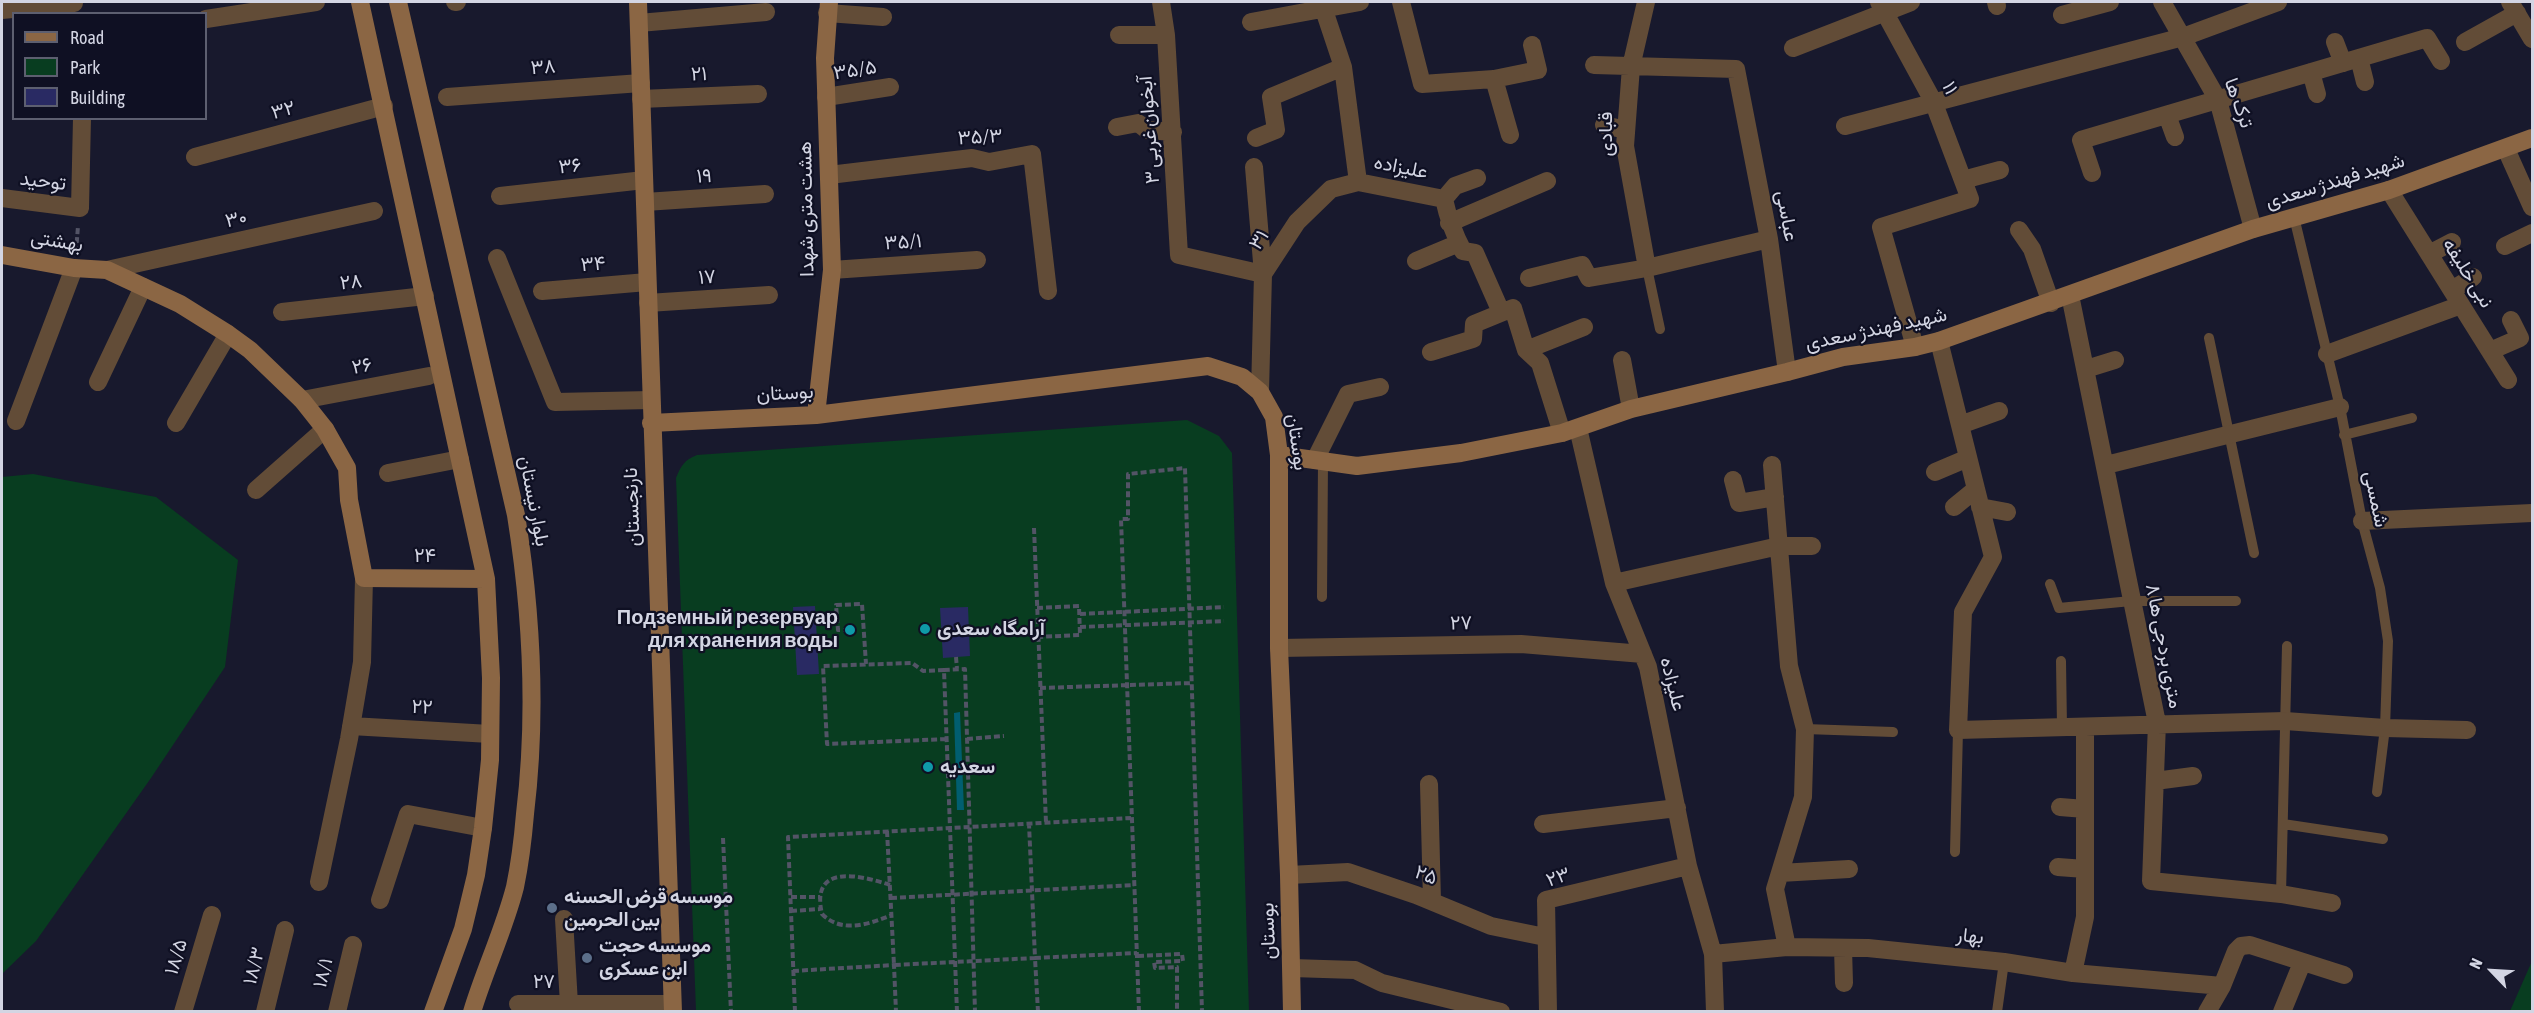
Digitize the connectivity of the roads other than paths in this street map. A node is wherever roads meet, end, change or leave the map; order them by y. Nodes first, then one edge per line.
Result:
1 (316, 2) edge
2 (360, 2) edge
3 (398, 2) edge
4 (638, 2) edge
5 (1161, 2) edge
6 (1360, 2) edge
7 (1401, 2) edge
8 (1646, 2) edge
9 (1911, 2) edge
10 (2110, 2) edge
11 (2162, 2) edge
12 (2278, 2) edge
13 (2089, 4) edge
14 (74, 6) edge
15 (828, 7) edge
16 (1323, 7) junction
17 (1881, 7) edge
18 (2, 10) edge
19 (26, 10) edge
20 (766, 12) dead end
21 (2062, 15) dead end
22 (883, 17) dead end
23 (207, 19) edge
24 (2524, 21) edge
25 (1251, 22) dead end
26 (639, 23) junction
27 (1119, 35) dead end
28 (1166, 35) junction
29 (2183, 37) junction
30 (2336, 42) dead end
31 (2465, 42) dead end
32 (1532, 45) dead end
33 (1793, 48) dead end
34 (2351, 60) junction
35 (2441, 61) dead end
36 (1594, 65) dead end
37 (1631, 67) junction
38 (1343, 68) junction
39 (2311, 72) junction
40 (1494, 79) junction
41 (2365, 82) dead end
42 (890, 87) dead end
43 (641, 91) junction
44 (758, 94) dead end
45 (2317, 94) dead end
46 (447, 97) dead end
47 (826, 97) junction
48 (2218, 100) junction
49 (1933, 101) junction
50 (384, 106) junction
51 (2167, 115) junction
52 (82, 120) edge
53 (1604, 125) dead end
54 (1845, 126) dead end
55 (1117, 127) dead end
56 (1626, 130) junction
57 (1173, 132) junction
58 (1510, 135) dead end
59 (2175, 137) dead end
60 (1256, 138) dead end
61 (2532, 138) edge
62 (2506, 149) junction
63 (195, 157) dead end
64 (1254, 167) dead end
65 (2000, 170) dead end
66 (2092, 173) dead end
67 (829, 175) junction
68 (1477, 178) dead end
69 (644, 180) junction
70 (1963, 180) junction
71 (1547, 181) dead end
72 (1358, 182) junction
73 (2389, 190) junction
74 (765, 194) dead end
75 (500, 196) dead end
76 (2, 198) edge
77 (1444, 199) junction
78 (645, 202) junction
79 (2532, 207) edge
80 (374, 212) dead end
81 (2294, 217) junction
82 (1449, 223) junction
83 (2253, 229) junction
84 (2019, 230) dead end
85 (2532, 232) edge
86 (1769, 239) junction
87 (2452, 242) dead end
88 (1459, 243) junction
89 (2505, 246) dead end
90 (2429, 254) junction
91 (2, 255) edge
92 (1179, 255) joint
93 (497, 258) dead end
94 (977, 260) dead end
95 (1416, 261) dead end
96 (74, 268) junction
97 (1647, 268) junction
98 (106, 270) junction
99 (832, 270) junction
100 (1263, 274) junction
101 (2473, 277) dead end
102 (1529, 278) dead end
103 (647, 282) junction
104 (143, 287) junction
105 (542, 291) dead end
106 (1048, 291) dead end
107 (769, 295) dead end
108 (2070, 295) junction
109 (426, 296) junction
110 (2457, 298) junction
111 (648, 303) junction
112 (2051, 303) junction
113 (1508, 310) junction
114 (282, 312) dead end
115 (2511, 320) dead end
116 (1584, 327) dead end
117 (1660, 329) dead end
118 (228, 334) junction
119 (2209, 338) dead end
120 (1939, 341) junction
121 (1915, 347) junction
122 (1526, 350) junction
123 (2490, 351) junction
124 (1431, 352) dead end
125 (2327, 354) junction
126 (1622, 360) dead end
127 (2115, 360) dead end
128 (2086, 369) junction
129 (1787, 372) junction
130 (429, 376) dead end
131 (2508, 380) dead end
132 (98, 382) dead end
133 (1380, 387) dead end
134 (1260, 392) junction
135 (302, 400) junction
136 (651, 400) junction
137 (2340, 407) junction
138 (1631, 409) junction
139 (1999, 411) dead end
140 (816, 414) junction
141 (2412, 418) dead end
142 (16, 421) dead end
143 (176, 423) dead end
144 (651, 423) junction
145 (1960, 425) junction
146 (325, 429) junction
147 (1570, 430) junction
148 (2229, 435) junction
149 (2344, 435) junction
150 (1279, 455) junction
151 (1968, 458) junction
152 (460, 459) junction
153 (1319, 461) junction
154 (1772, 465) dead end
155 (2106, 465) junction
156 (1935, 472) dead end
157 (388, 473) dead end
158 (1733, 480) dead end
159 (256, 490) dead end
160 (1774, 497) junction
161 (1978, 498) junction
162 (1954, 507) dead end
163 (2007, 512) dead end
164 (2532, 513) edge
165 (2362, 521) junction
166 (1779, 546) junction
167 (1812, 546) dead end
168 (2254, 553) dead end
169 (364, 578) junction
170 (486, 579) junction
171 (1614, 583) junction
172 (2050, 584) dead end
173 (1322, 597) dead end
174 (2131, 601) junction
175 (2236, 601) dead end
176 (2287, 646) dead end
177 (1280, 648) junction
178 (1643, 654) junction
179 (2061, 661) dead end
180 (2285, 721) junction
181 (2157, 723) junction
182 (351, 726) junction
183 (2062, 727) junction
184 (2085, 727) junction
185 (2385, 728) junction
186 (1805, 729) junction
187 (1958, 730) junction
188 (2467, 730) dead end
189 (1893, 732) dead end
190 (490, 734) junction
191 (2193, 776) dead end
192 (2155, 781) junction
193 (1429, 784) dead end
194 (2377, 792) dead end
195 (2060, 807) dead end
196 (1677, 808) junction
197 (2085, 808) junction
198 (1543, 824) dead end
199 (2283, 824) junction
200 (483, 828) junction
201 (2383, 839) dead end
202 (1955, 852) dead end
203 (1688, 866) junction
204 (2058, 867) dead end
205 (1849, 869) dead end
206 (2085, 869) junction
207 (1780, 873) junction
208 (1289, 875) junction
209 (319, 882) dead end
210 (2281, 894) junction
211 (380, 900) dead end
212 (1432, 901) junction
213 (2332, 903) dead end
214 (212, 915) dead end
215 (564, 919) dead end
216 (285, 930) dead end
217 (1545, 937) junction
218 (353, 945) dead end
219 (1787, 947) junction
220 (1843, 948) junction
221 (1713, 954) junction
222 (2004, 962) junction
223 (2302, 963) junction
224 (1292, 968) junction
225 (2073, 972) junction
226 (2344, 975) dead end
227 (1844, 983) dead end
228 (2222, 986) junction
229 (518, 1004) dead end
230 (569, 1004) junction
231 (1433, 1004) edge
232 (673, 1008) edge
233 (2214, 1009) edge
234 (183, 1011) edge
235 (265, 1011) edge
236 (336, 1011) edge
237 (433, 1011) edge
238 (472, 1011) edge
239 (1292, 1011) edge
240 (1501, 1011) edge
241 (1548, 1011) edge
242 (1714, 1011) edge
243 (1997, 1011) edge
244 (2282, 1011) edge

1 - 23 street
2 - 50 street
3 - 238 street, بلوار نیستان
4 - 26 street, نارنجستان
5 - 28 street, آبخوان غربی ۳
6 - 16 street
7 - 40 street
8 - 37 street, قبادی
9 - 17 street
10 - 13 street
11 - 29 street, ترک ها
12 - 29 street
13 - 21 street
14 - 19 street
15 - 22 street
15 - 47 street, هشت متری شهدا
16 - 25 street
16 - 38 street, علیزاده
17 - 33 street
17 - 49 street, ۱۱
18 - 19 street
20 - 26 street
24 - 31 street
26 - 43 street, نارنجستان
27 - 28 street
28 - 57 street, آبخوان غربی ۳
29 - 48 street, ترک ها
29 - 49 street
30 - 34 street
32 - 40 street
34 - 35 street
34 - 39 street
34 - 41 street
36 - 37 street
37 - 56 street, قبادی
37 - 86 street, عباسی
38 - 60 street
38 - 72 street, علیزاده
39 - 45 street
39 - 48 street
40 - 58 street
42 - 47 street, ۳۵/۵
43 - 44 street, ۲۱
43 - 46 street, ۳۸
43 - 69 street, نارنجستان
47 - 67 street, هشت متری شهدا
48 - 51 street
48 - 83 street, ترک ها
49 - 54 street
49 - 70 street, ۱۱
50 - 63 street, ۳۲
50 - 109 street
51 - 59 street
51 - 66 street
52 - 76 street, توحید
53 - 56 street
55 - 57 street
56 - 97 street, قبادی
57 - 92 street, آبخوان غربی ۳
61 - 62 street, شهید فهندژ سعدی
62 - 73 street, شهید فهندژ سعدی
62 - 79 street
64 - 100 street
65 - 70 street
67 - 99 street, هشت متری شهدا
67 - 106 street, ۳۵/۳
68 - 77 street
69 - 75 street, ۳۶
69 - 78 street, نارنجستان
70 - 121 street, ۱۱
71 - 82 street
72 - 77 street, علیزاده
72 - 100 street, ۳۱
73 - 81 street, شهید فهندژ سعدی
73 - 90 street, نبی خلیفه
74 - 78 street, ۱۹
77 - 82 street, علیزاده
78 - 103 street, نارنجستان
80 - 98 street, ۳۰
81 - 83 street, شهید فهندژ سعدی
81 - 125 lane, شمسی
82 - 88 street, علیزاده
83 - 108 street, شهید فهندژ سعدی
84 - 112 street
85 - 89 street
86 - 97 street
86 - 129 street, عباسی
87 - 90 street
88 - 95 street
88 - 113 street, علیزاده
90 - 110 street, نبی خلیفه
91 - 96 street, بهشتی
92 - 100 street, ۳۱
93 - 136 street
94 - 99 street, ۳۵/۱
96 - 98 street, بهشتی
96 - 142 street
97 - 102 street
97 - 117 lane
98 - 104 street
99 - 140 street, هشت متری شهدا
100 - 134 street
101 - 110 street
103 - 105 street, ۳۴
103 - 111 street, نارنجستان
104 - 118 street
104 - 132 street
107 - 111 street, ۱۷
108 - 112 street, شهید فهندژ سعدی
108 - 128 street, ۸ متری بردجی ها
109 - 114 street, ۲۸
109 - 152 street
110 - 123 street, نبی خلیفه
110 - 125 street
111 - 136 street, نارنجستان
112 - 120 street, شهید فهندژ سعدی
113 - 122 street, علیزاده
113 - 124 street
115 - 123 street
116 - 122 street
118 - 135 street
118 - 143 street
119 - 148 lane
120 - 121 street, شهید فهندژ سعدی
120 - 145 street
121 - 129 street, شهید فهندژ سعدی
122 - 147 street, علیزاده
123 - 131 street, نبی خلیفه
125 - 137 lane, شمسی
126 - 138 street
127 - 128 street
128 - 155 street, ۸ متری بردجی ها
129 - 138 street, شهید فهندژ سعدی
130 - 135 street, ۲۶
133 - 153 street
134 - 140 street, بوستان
134 - 150 street, بوستان
135 - 146 street
136 - 144 street, نارنجستان
137 - 148 street
137 - 149 lane, شمسی
138 - 147 street, شهید فهندژ سعدی
139 - 145 street
140 - 144 street, بوستان
141 - 149 lane
144 - 232 street, نارنجستان
145 - 151 street
146 - 159 street
146 - 169 street
147 - 153 street, شهید فهندژ سعدی
147 - 171 street, علیزاده
148 - 155 street
148 - 168 lane
149 - 165 lane, شمسی
150 - 153 street, شهید فهندژ سعدی
150 - 177 street, بوستان
151 - 156 street
151 - 161 street
152 - 157 street
152 - 170 street
153 - 173 lane
154 - 160 street
155 - 174 street, ۸ متری بردجی ها
158 - 160 street
160 - 166 street
161 - 162 street
161 - 163 street
161 - 187 street
164 - 165 street
165 - 185 lane, شمسی
166 - 167 street
166 - 171 street
166 - 186 street
169 - 170 street, ۲۴
169 - 182 street
170 - 190 street
171 - 178 street, علیزاده
172 - 174 lane
174 - 175 lane
174 - 181 street, ۸ متری بردجی ها
176 - 180 lane
177 - 178 street, ۲۷
177 - 208 street, بوستان
178 - 196 street, علیزاده
179 - 183 lane
180 - 181 street
180 - 185 street
180 - 199 lane
181 - 184 street
181 - 192 street, ۸ متری بردجی ها
182 - 190 street, ۲۲
182 - 209 street
183 - 184 street
183 - 187 street
184 - 197 street
185 - 188 street
185 - 194 lane, شمسی
186 - 189 lane
186 - 207 street
187 - 202 lane
190 - 200 street
191 - 192 street
192 - 210 street, ۸ متری بردجی ها
193 - 212 street
195 - 197 street
196 - 198 street
196 - 203 street, علیزاده
197 - 206 street
199 - 201 lane
199 - 210 lane
200 - 211 street
200 - 237 street
203 - 217 street, ۲۳
203 - 221 street, علیزاده
204 - 206 street
205 - 207 street
206 - 225 street
207 - 219 street
208 - 212 street, ۲۵
208 - 224 street, بوستان
210 - 213 street
212 - 217 street, ۲۵
214 - 234 street, ۱۸/۵
215 - 230 street
216 - 235 street, ۱۸/۳
217 - 241 street, ۲۳
218 - 236 street, ۱۸/۱
219 - 220 street, بهار
219 - 221 street, بهار
220 - 222 street, بهار
220 - 227 street
221 - 242 street, علیزاده
222 - 225 street, بهار
222 - 243 lane
223 - 226 street
223 - 228 street
223 - 244 street
224 - 231 street
224 - 239 street, بوستان
225 - 228 street, بهار
228 - 233 street
229 - 230 street, ۲۷
230 - 232 street
231 - 240 street

